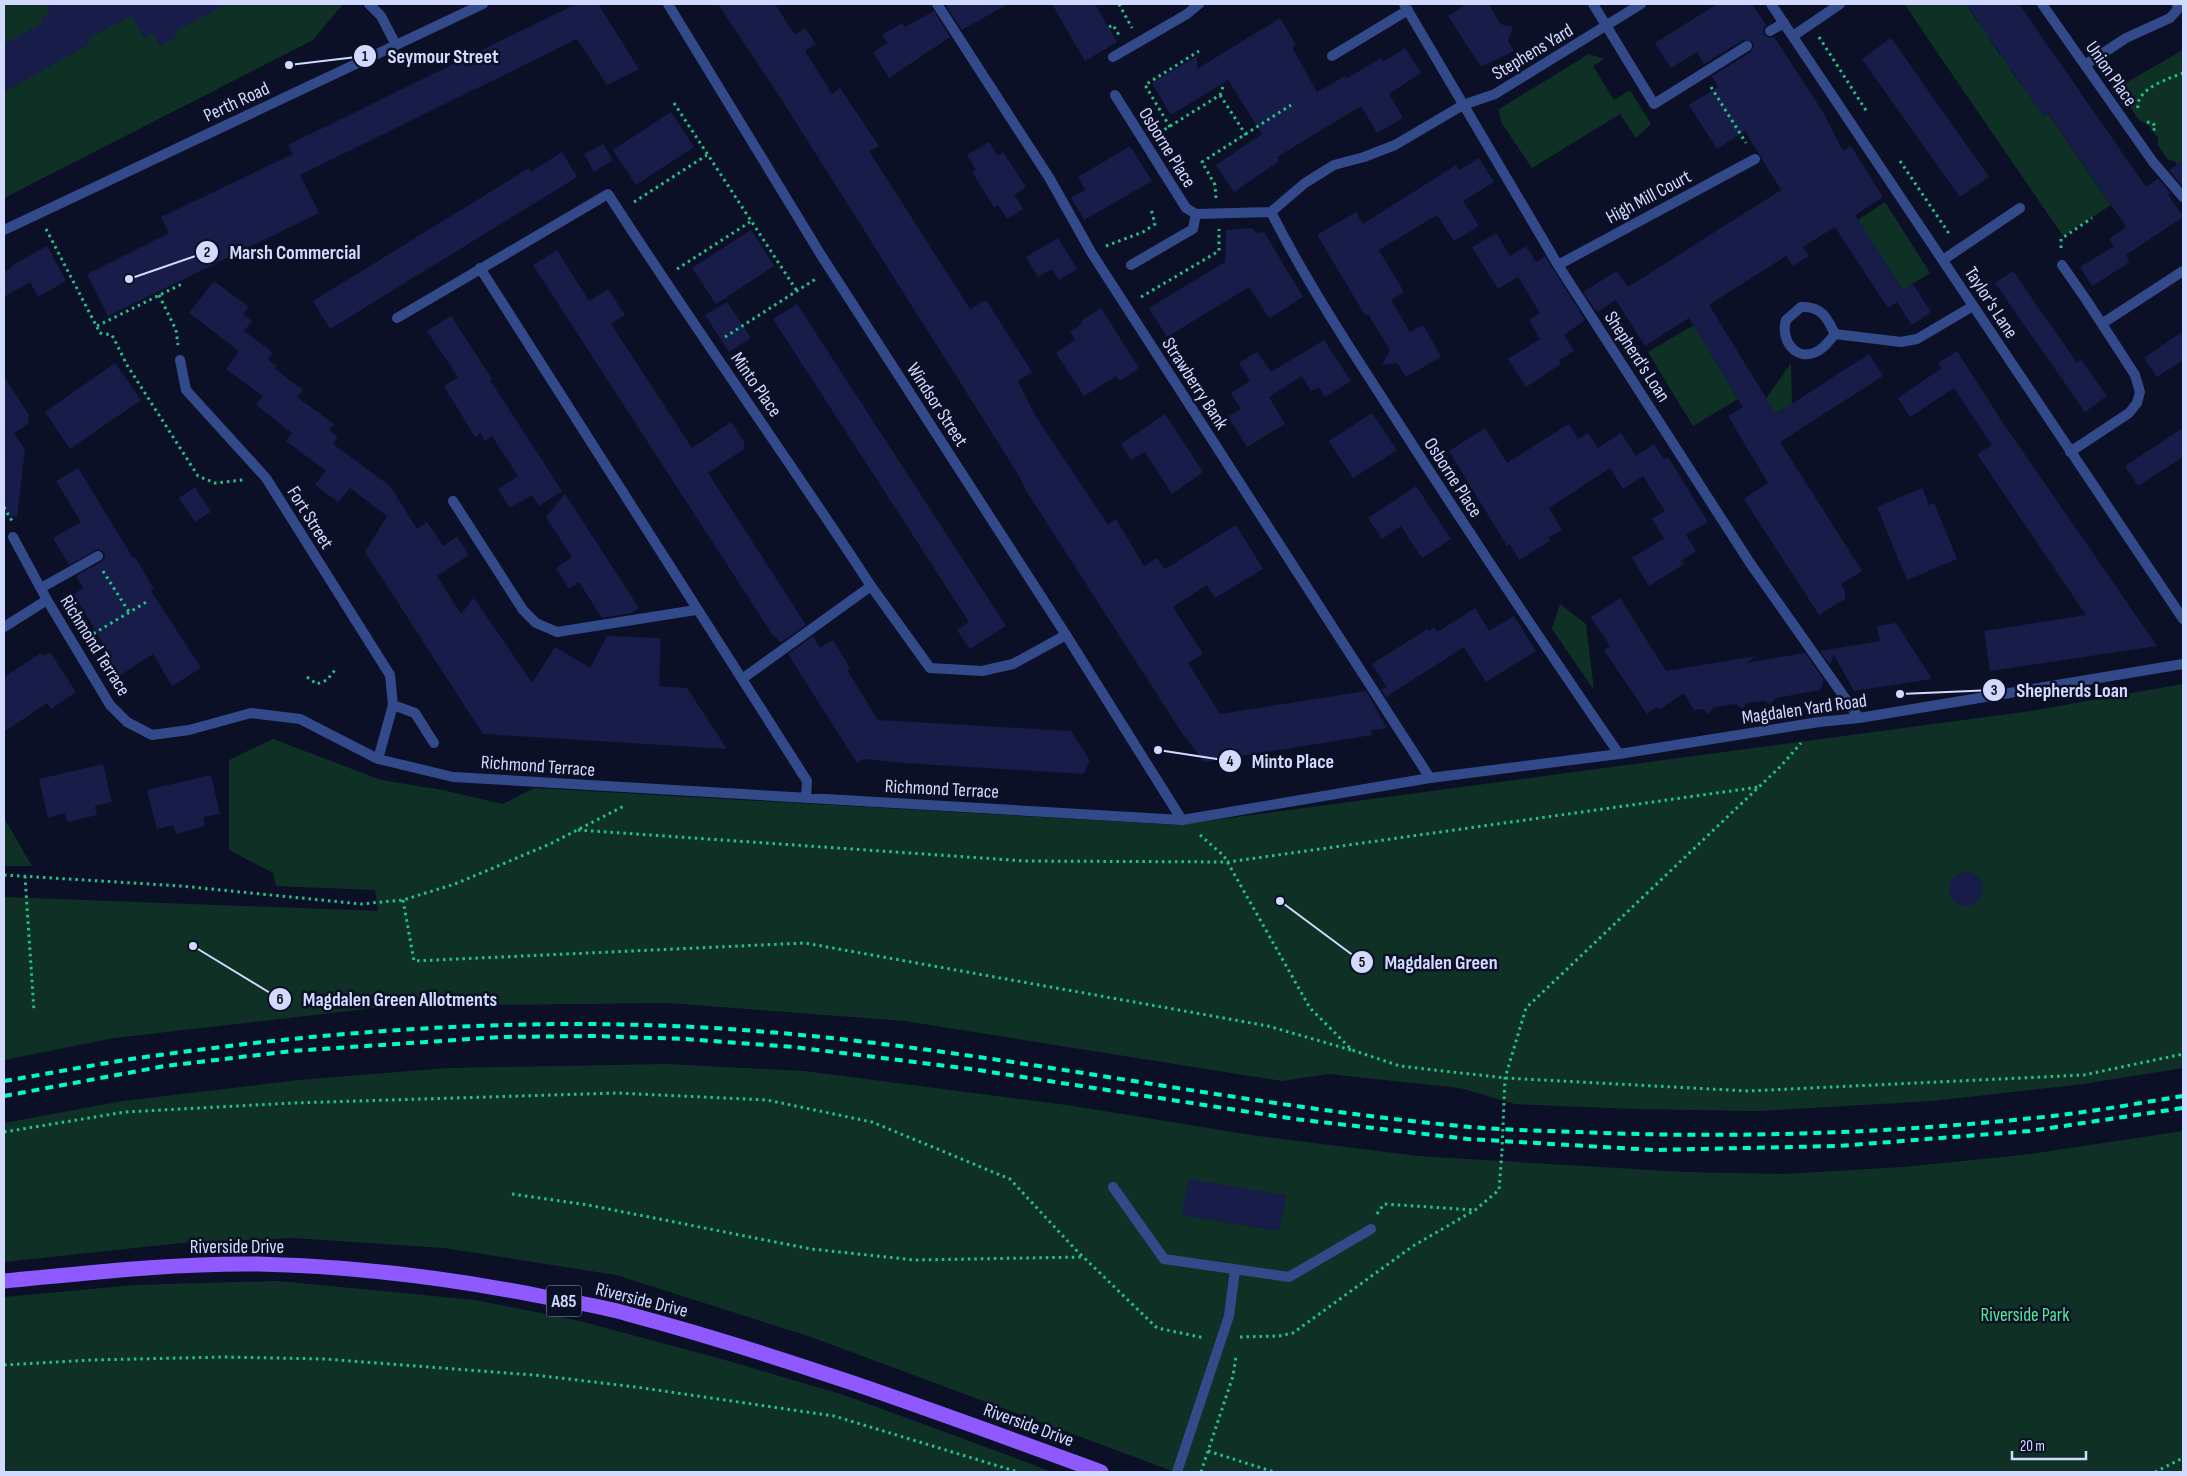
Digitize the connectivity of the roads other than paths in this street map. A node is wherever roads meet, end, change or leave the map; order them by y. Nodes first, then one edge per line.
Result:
1 (369, 4) edge
2 (483, 4) edge
3 (668, 4) edge
4 (937, 4) edge
5 (1199, 4) edge
6 (1592, 4) edge
7 (1641, 4) edge
8 (1771, 4) edge
9 (1840, 4) edge
10 (2042, 4) edge
11 (2177, 4) edge
12 (1406, 7) edge
13 (1784, 23) junction
14 (1606, 26) junction
15 (1770, 31) dead end
16 (1793, 36) junction
17 (396, 45) junction
18 (1747, 46) dead end
19 (1332, 56) dead end
20 (1113, 57) dead end
21 (2085, 65) junction
22 (1115, 95) dead end
23 (1463, 105) junction
24 (1755, 159) dead end
25 (2183, 195) edge
26 (2020, 208) dead end
27 (1271, 212) junction
28 (1196, 214) junction
29 (4, 230) edge
30 (1943, 260) junction
31 (1131, 265) dead end
32 (1558, 265) junction
33 (2062, 265) road end
34 (480, 268) junction
35 (2183, 271) edge
36 (1973, 306) junction
37 (396, 318) dead end
38 (2103, 323) junction
39 (1835, 334) junction
40 (180, 360) dead end
41 (2070, 452) junction
42 (453, 501) dead end
43 (13, 537) dead end
44 (97, 557) road end
45 (871, 586) junction
46 (41, 588) junction
47 (47, 600) junction
48 (696, 610) junction
49 (2183, 619) edge
50 (4, 627) edge
51 (1066, 635) junction
52 (2183, 664) edge
53 (742, 679) junction
54 (393, 705) junction
55 (1859, 718) junction
56 (434, 743) dead end
57 (1619, 754) junction
58 (378, 759) junction
59 (1430, 778) junction
60 (806, 797) junction
61 (1182, 820) junction
62 (1113, 1187) dead end
63 (1371, 1229) road end
64 (1234, 1270) junction
65 (4, 1281) edge
66 (1101, 1472) edge
67 (1177, 1472) edge

1 - 17 street
2 - 17 street, Perth Road
3 - 51 street, Windsor Street
4 - 59 street, Strawberry Bank
5 - 20 street
6 - 14 street
7 - 14 street, Stephens Yard
8 - 13 street, Taylor's Lane
9 - 16 street
10 - 21 street, Union Place
11 - 21 street
12 - 19 street
12 - 23 street, Shepherd's Loan
13 - 15 street
13 - 16 street, Taylor's Lane
14 - 18 street
14 - 23 street, Stephens Yard
16 - 30 street, Taylor's Lane
17 - 29 street, Perth Road
21 - 25 street, Union Place
22 - 28 street, Osborne Place
23 - 27 street
23 - 32 street, Shepherd's Loan
24 - 32 street, High Mill Court
26 - 30 street
27 - 28 street, Osborne Place
27 - 57 street, Osborne Place
28 - 31 street, Osborne Place
30 - 36 street, Taylor's Lane
32 - 55 street, Shepherd's Loan
33 - 38 street
34 - 37 street, Minto Place
34 - 45 street, Minto Place
34 - 48 street
35 - 38 street
36 - 39 street
36 - 41 street, Taylor's Lane
38 - 41 street
39 - 39 street
40 - 54 street, Fort Street
41 - 49 street, Taylor's Lane
42 - 48 street
43 - 46 street, Richmond Terrace
44 - 46 street
45 - 51 street, Minto Place
45 - 53 street
46 - 47 street, Richmond Terrace
47 - 50 street
47 - 58 street, Richmond Terrace
48 - 53 street
51 - 61 street, Windsor Street
52 - 55 street, Magdalen Yard Road
53 - 60 street
54 - 56 street
54 - 58 street, Fort Street
55 - 57 street, Magdalen Yard Road
57 - 59 street, Magdalen Yard Road
58 - 60 street, Richmond Terrace
59 - 61 street, Richmond Terrace
60 - 61 street, Richmond Terrace
62 - 64 street
63 - 64 street
64 - 67 street
65 - 66 main road, Riverside Drive / A85

